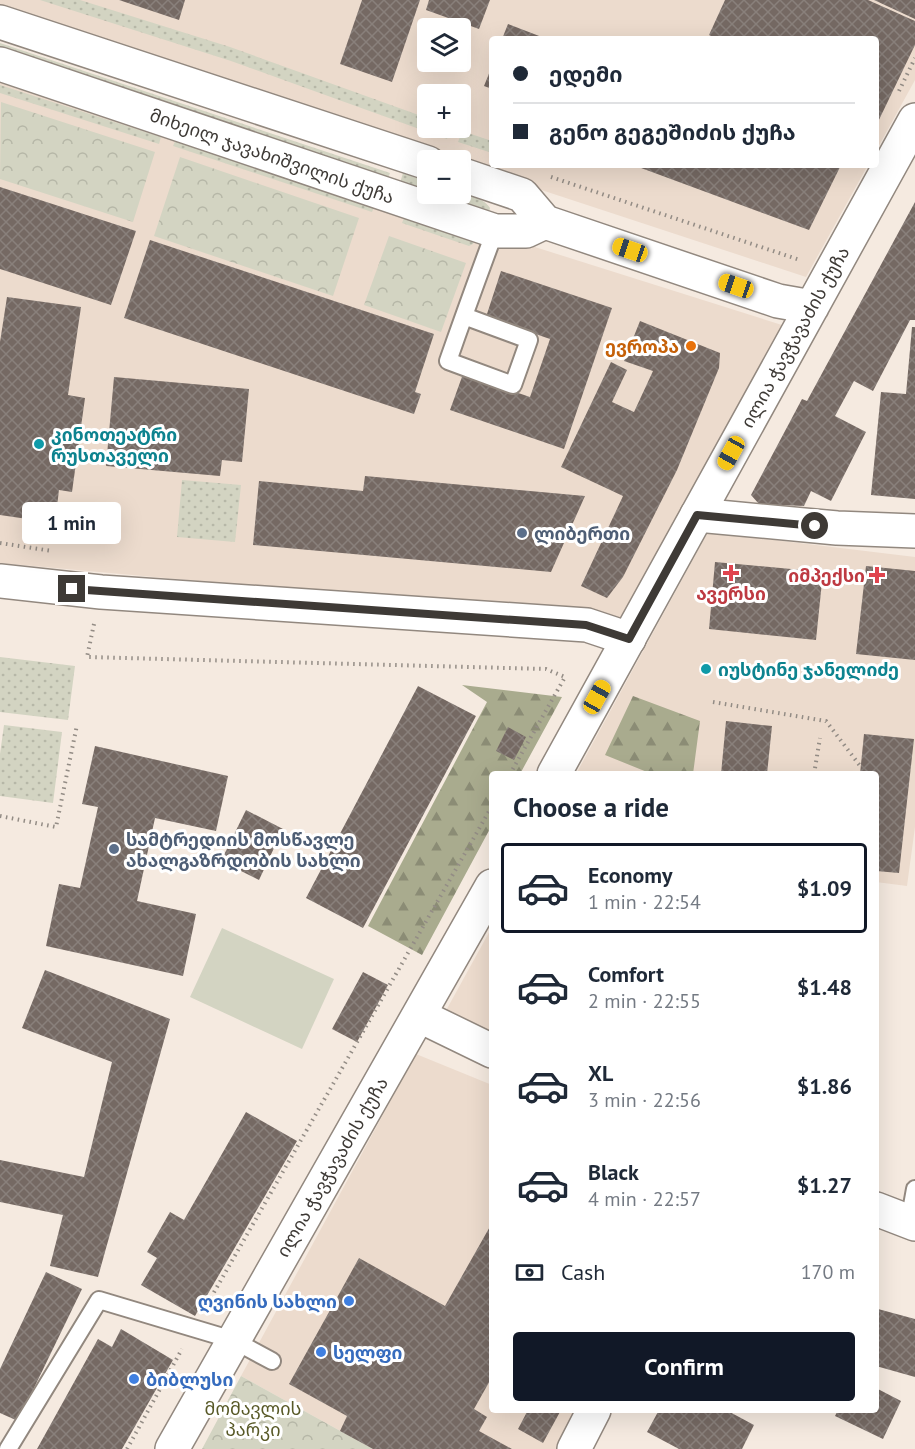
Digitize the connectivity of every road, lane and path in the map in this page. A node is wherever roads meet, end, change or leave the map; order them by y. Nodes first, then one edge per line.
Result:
1 (0, 22) edge
2 (0, 64) edge
3 (915, 120) edge
4 (417, 160) edge
5 (546, 175) dead end
6 (471, 178) edge
7 (545, 222) junction
8 (495, 231) junction
9 (803, 261) dead end
10 (812, 307) junction
11 (464, 316) junction
12 (697, 515) junction
13 (915, 531) edge
14 (0, 543) edge
15 (59, 552) dead end
16 (0, 581) edge
17 (629, 639) junction
18 (87, 657) dead end
19 (713, 702) dead end
20 (77, 725) dead end
21 (820, 738) dead end
22 (861, 767) dead end
23 (512, 771) edge
24 (556, 771) edge
25 (814, 771) edge
26 (489, 811) edge
27 (0, 816) edge
28 (489, 891) edge
29 (420, 1017) junction
30 (489, 1049) edge
31 (915, 1189) edge
32 (879, 1210) edge
33 (912, 1223) edge
34 (194, 1328) junction
35 (233, 1340) junction
36 (272, 1361) dead end
37 (592, 1413) edge
38 (8, 1449) edge
39 (126, 1449) edge
40 (172, 1449) edge
41 (574, 1449) edge

1 - 4 street
2 - 8 street, მიხეილ ჯავახიშვილის ქუჩა
3 - 10 street, ილია ჭავჭავაძის ქუჩა
5 - 9 path
6 - 7 street
7 - 8 street, მიხეილ ჯავახიშვილის ქუჩა
7 - 10 street
8 - 11 lane
10 - 12 street, ილია ჭავჭავაძის ქუჩა
11 - 11 lane
12 - 13 street
12 - 17 street, ილია ჭავჭავაძის ქუჩა
14 - 15 path
16 - 17 street
17 - 24 street, ილია ჭავჭავაძის ქუჩა
18 - 23 path
19 - 22 path
20 - 27 path
21 - 25 path
26 - 34 path
28 - 29 street, ილია ჭავჭავაძის ქუჩა
29 - 30 street
29 - 35 street, ილია ჭავჭავაძის ქუჩა
31 - 33 lane
32 - 33 street
34 - 35 lane
34 - 38 lane
34 - 39 path
35 - 36 lane
35 - 40 street, ილია ჭავჭავაძის ქუჩა
37 - 41 street

